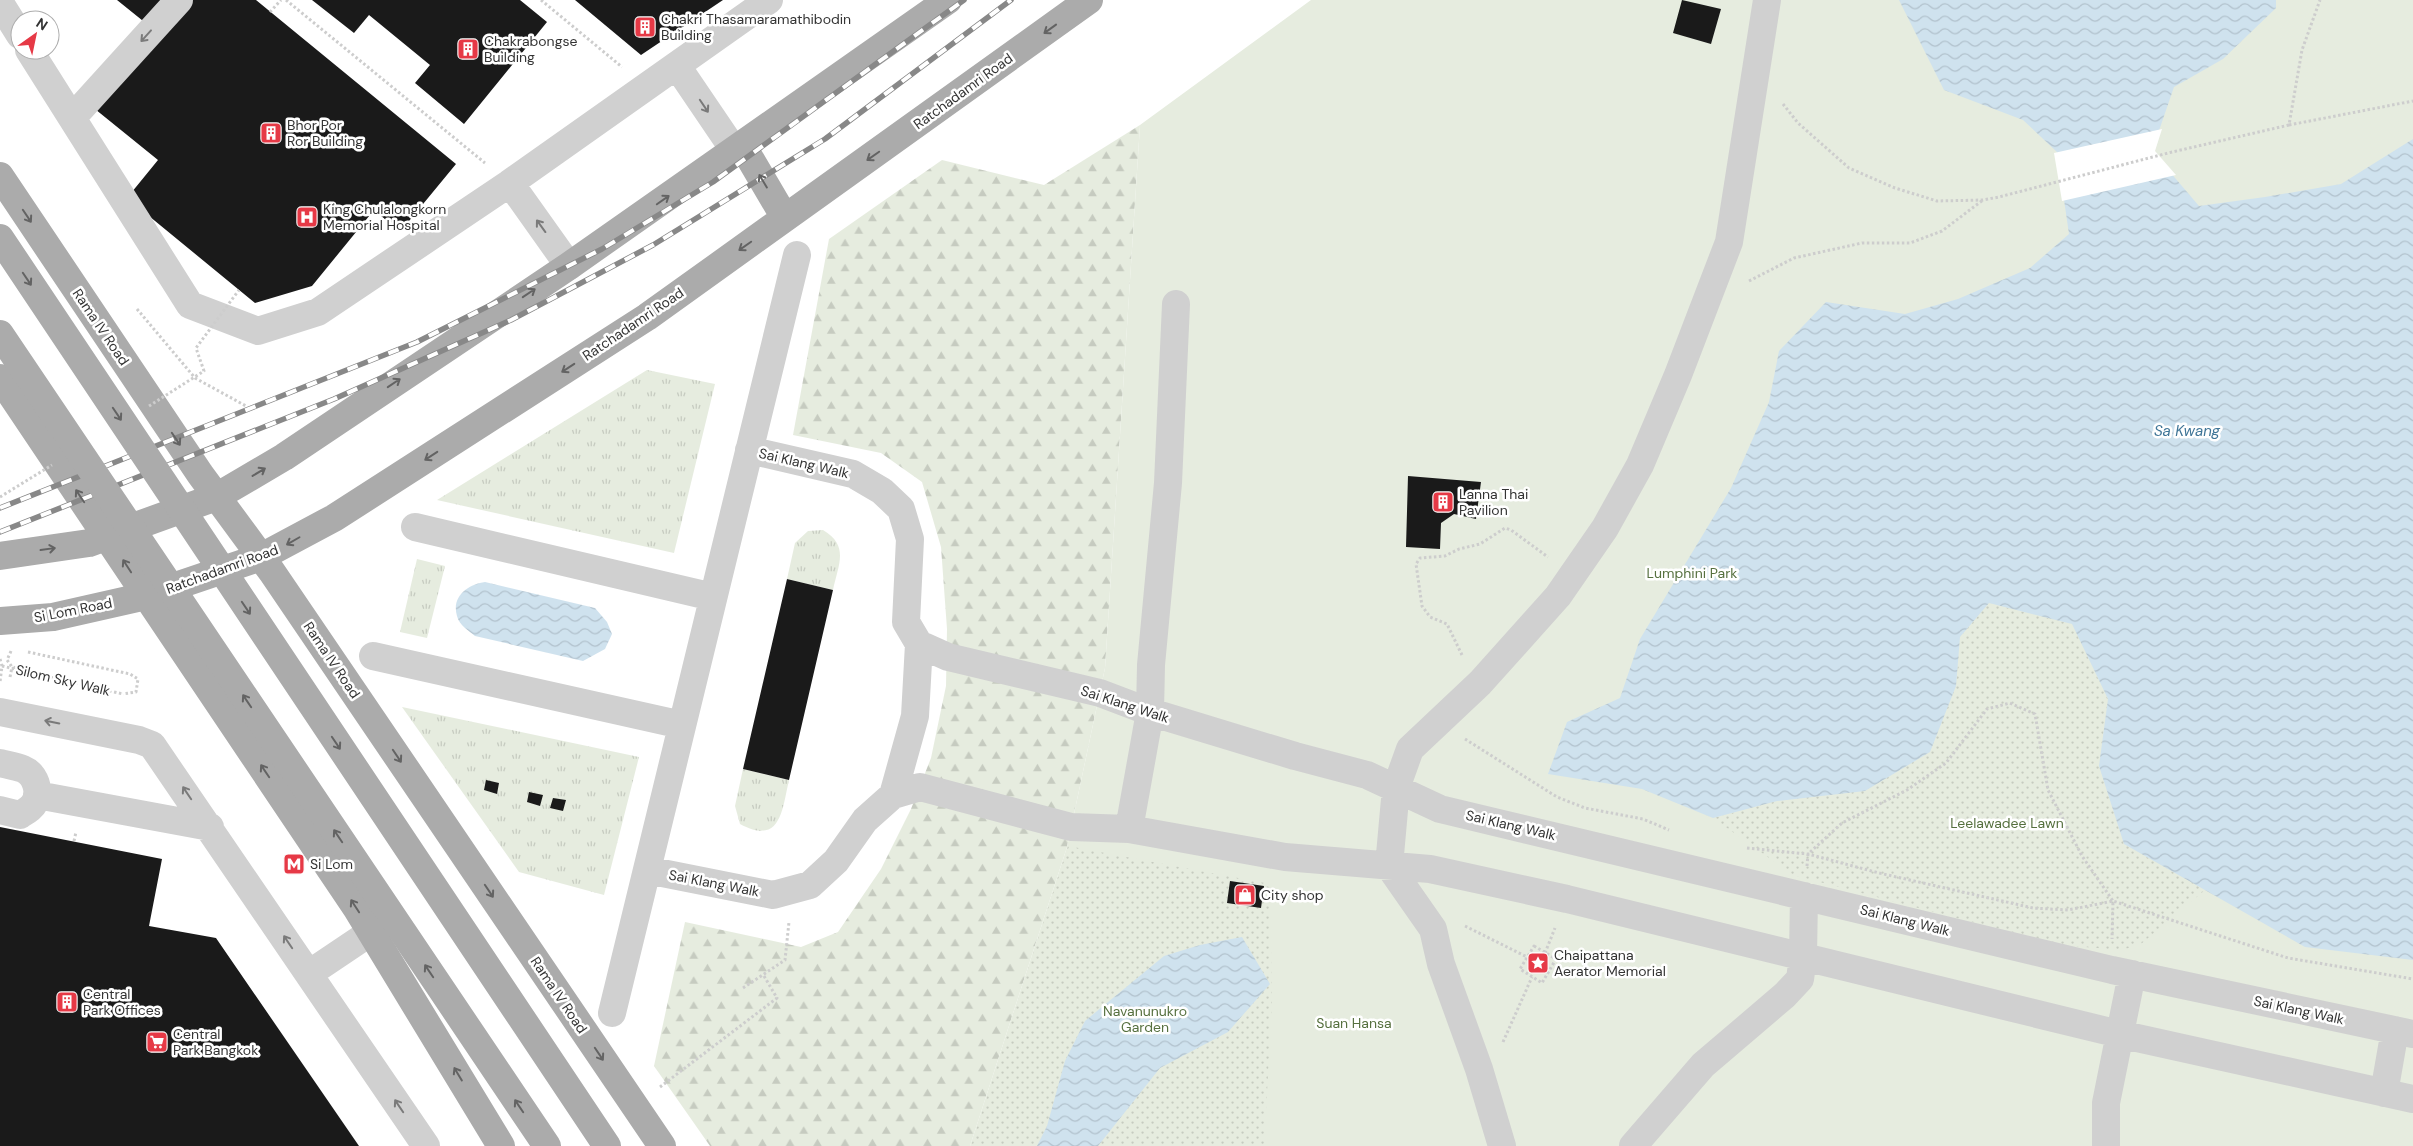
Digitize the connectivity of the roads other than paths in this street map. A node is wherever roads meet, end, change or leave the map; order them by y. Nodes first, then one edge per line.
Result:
1 (179, 0) edge
2 (769, 0) edge
3 (948, 0) edge
4 (1089, 0) edge
5 (1767, 0) edge
6 (0, 3) edge
7 (10, 19) edge
8 (35, 60) edge
9 (677, 66) junction
10 (72, 118) junction
11 (738, 147) junction
12 (0, 176) edge
13 (510, 183) junction
14 (785, 218) junction
15 (0, 238) edge
16 (797, 255) dead end
17 (569, 266) junction
18 (1176, 304) dead end
19 (0, 334) edge
20 (0, 378) edge
21 (749, 450) junction
22 (216, 497) junction
23 (414, 527) dead end
24 (108, 536) junction
25 (0, 556) edge
26 (261, 557) junction
27 (146, 596) junction
28 (713, 597) junction
29 (0, 621) edge
30 (919, 644) junction
31 (373, 656) dead end
32 (0, 712) edge
33 (1150, 712) junction
34 (682, 725) junction
35 (0, 764) edge
36 (1396, 788) junction
37 (893, 794) junction
38 (37, 796) junction
39 (0, 810) edge
40 (210, 827) junction
41 (1129, 829) junction
42 (1388, 866) junction
43 (647, 870) junction
44 (1804, 896) junction
45 (371, 932) junction
46 (1803, 957) junction
47 (2122, 972) junction
48 (310, 973) junction
49 (612, 1013) dead end
50 (2404, 1032) edge
51 (2119, 1034) junction
52 (2384, 1093) junction
53 (2413, 1099) edge
54 (426, 1146) edge
55 (501, 1146) edge
56 (547, 1146) edge
57 (607, 1146) edge
58 (662, 1146) edge
59 (1502, 1146) edge
60 (1633, 1146) edge
61 (2106, 1146) edge

1 -> 10 street
2 - 9 street
3 - 11 main road
4 -> 14 main road, Ratchadamri Road
5 - 36 street
6 - 7 street
8 - 10 street
9 -> 11 street
9 - 13 street
10 - 13 street
14 -> 11 main road
17 -> 11 main road
12 -> 22 main road, Rama IV Road
17 -> 13 street
14 -> 26 main road, Ratchadamri Road
15 -> 57 main road, bridge
16 - 21 street
22 -> 17 main road
18 - 33 street
56 -> 19 main road, bridge
24 -> 20 main road
21 - 28 street
21 - 30 street, Sai Klang Walk
22 - 24 main road
22 - 26 main road, Rama IV Road
23 - 28 street
25 -> 24 main road
27 -> 24 main road
26 - 27 main road, Ratchadamri Road
26 -> 58 main road, Rama IV Road
27 - 29 main road, Si Lom Road
45 -> 27 main road
28 - 34 street
30 - 33 street, Sai Klang Walk
30 - 37 street
31 - 34 street
40 -> 32 street
33 - 36 street, Sai Klang Walk
33 - 41 street
34 - 43 street
35 - 38 street
36 - 42 street
36 - 44 street, Sai Klang Walk
37 - 41 street, Sai Klang Walk
37 - 43 street, Sai Klang Walk
38 - 39 street
38 - 40 street
48 -> 40 street
41 - 42 street, Sai Klang Walk
42 - 46 street, Sai Klang Walk
42 - 59 street
43 - 49 street
44 - 46 street
44 - 47 street, Sai Klang Walk
45 - 48 street
55 -> 45 main road
46 - 51 street, Sai Klang Walk
46 - 60 street
47 - 50 street, Sai Klang Walk
47 - 51 street
54 -> 48 street
50 - 52 street
51 - 52 street, Sai Klang Walk
51 - 61 street
52 - 53 street, Sai Klang Walk

